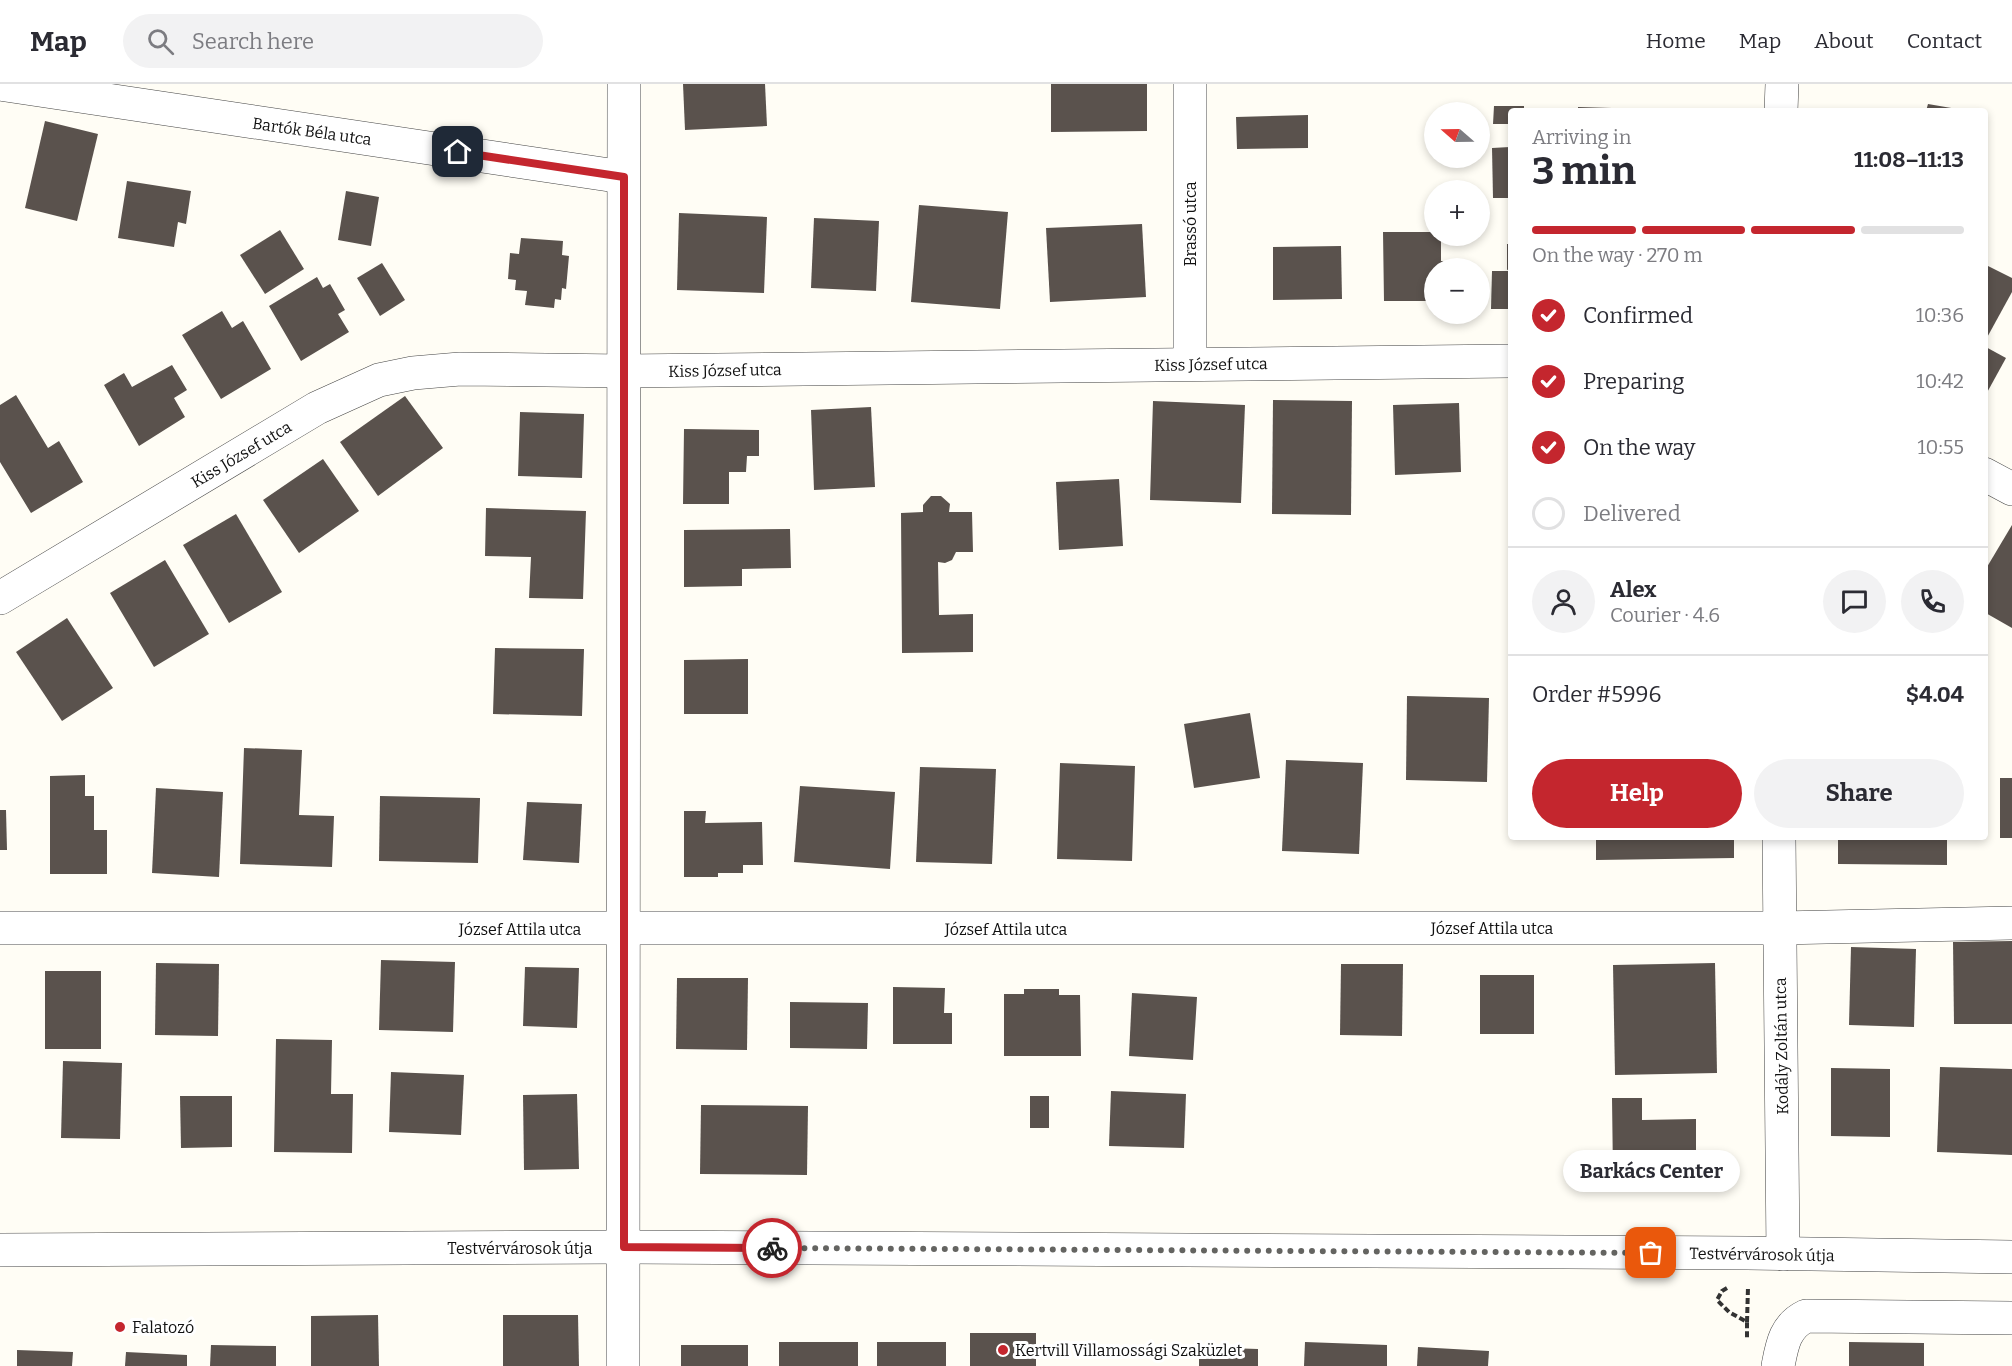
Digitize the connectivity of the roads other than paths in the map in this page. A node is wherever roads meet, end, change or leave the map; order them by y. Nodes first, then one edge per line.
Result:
1 (0, 84) edge
2 (624, 84) edge
3 (1190, 84) edge
4 (1782, 84) edge
5 (1781, 108) edge
6 (624, 177) junction
7 (1508, 361) edge
8 (1190, 364) junction
9 (623, 371) junction
10 (1988, 476) edge
11 (2012, 489) edge
12 (0, 598) edge
13 (1779, 840) edge
14 (2012, 924) edge
15 (0, 928) edge
16 (1780, 928) junction
17 (625, 929) junction
18 (624, 1247) junction
19 (0, 1250) edge
20 (1783, 1254) junction
21 (2012, 1257) edge
22 (2012, 1318) edge
23 (623, 1366) edge
24 (1778, 1366) edge

1 - 6 street, Bartók Béla utca
2 - 6 street
3 - 8 street, Brassó utca
4 - 5 street
6 - 9 street
7 - 8 street, Kiss József utca
8 - 9 street, Kiss József utca
9 - 12 street, Kiss József utca
9 - 17 street
10 - 11 street
13 - 16 street, Kodály Zoltán utca
14 - 16 street, József Attila utca
15 - 17 street, József Attila utca
16 - 17 street, József Attila utca
16 - 20 street, Kodály Zoltán utca
17 - 18 street
18 - 19 street, Testvérvárosok útja
18 - 20 street, Testvérvárosok útja
18 - 23 street
20 - 21 street, Testvérvárosok útja
22 - 24 street

